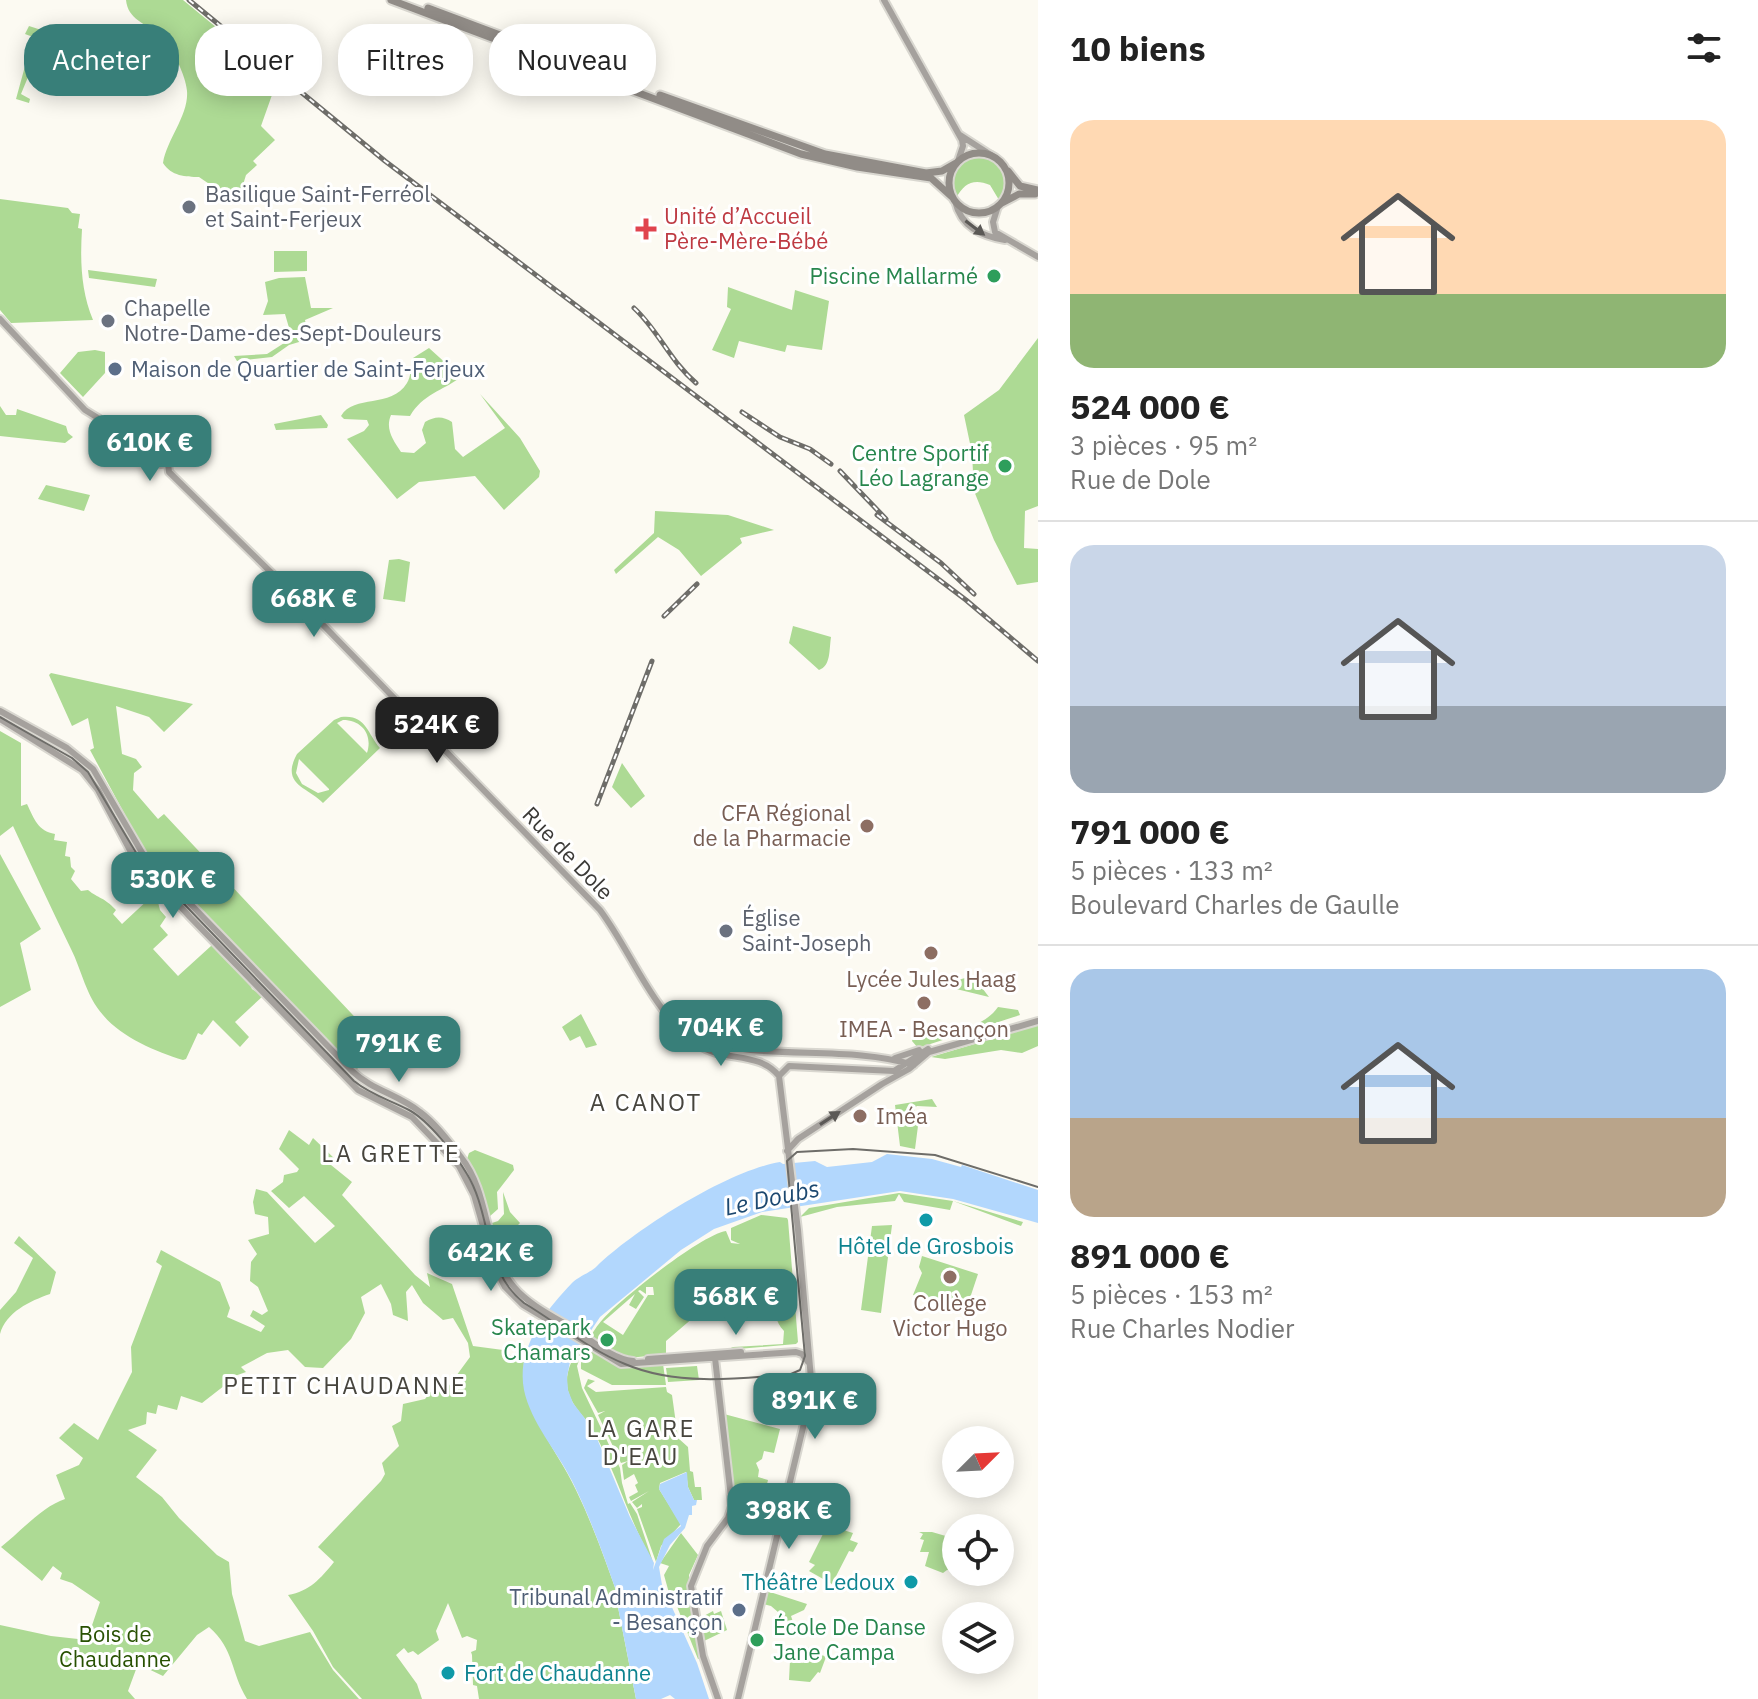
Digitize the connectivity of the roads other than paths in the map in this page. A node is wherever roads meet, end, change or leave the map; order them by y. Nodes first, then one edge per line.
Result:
1 (391, 0) edge
2 (403, 0) edge
3 (884, 0) edge
4 (957, 133) junction
5 (994, 157) junction
6 (957, 162) junction
7 (1004, 166) junction
8 (1038, 192) edge
9 (954, 199) junction
10 (999, 205) junction
11 (1008, 241) junction
12 (1038, 257) edge
13 (0, 317) edge
14 (0, 711) edge
15 (0, 719) edge
16 (1038, 1019) edge
17 (687, 1035) junction
18 (697, 1043) junction
19 (932, 1047) junction
20 (893, 1059) junction
21 (908, 1066) junction
22 (779, 1076) junction
23 (784, 1135) junction
24 (798, 1139) junction
25 (787, 1151) junction
26 (525, 1302) junction
27 (808, 1347) junction
28 (715, 1356) junction
29 (810, 1366) junction
30 (718, 1699) edge
31 (738, 1699) edge

1 - 9 main road
2 - 6 main road
3 - 4 main road
4 - 5 main road
4 - 6 main road
5 - 6 main road
5 - 7 main road
6 - 9 main road
7 - 8 main road
7 - 10 main road
8 - 10 main road
9 - 10 main road
9 -> 11 main road
10 - 11 main road
11 - 12 main road
13 - 17 main road, Rue de Dole
14 - 26 main road
15 - 26 main road
16 - 19 main road
16 - 21 main road
17 - 18 main road, Rue de Dole
17 - 20 main road
18 - 21 main road
18 - 22 main road
19 - 20 main road
19 - 21 main road
20 - 21 main road
21 - 22 main road
24 -> 21 main road
22 - 23 main road
23 - 24 main road
23 - 25 main road
24 - 25 main road
25 - 27 main road
26 - 28 main road
27 - 28 main road
27 - 29 main road
28 - 29 main road
28 - 30 main road
29 - 31 main road

